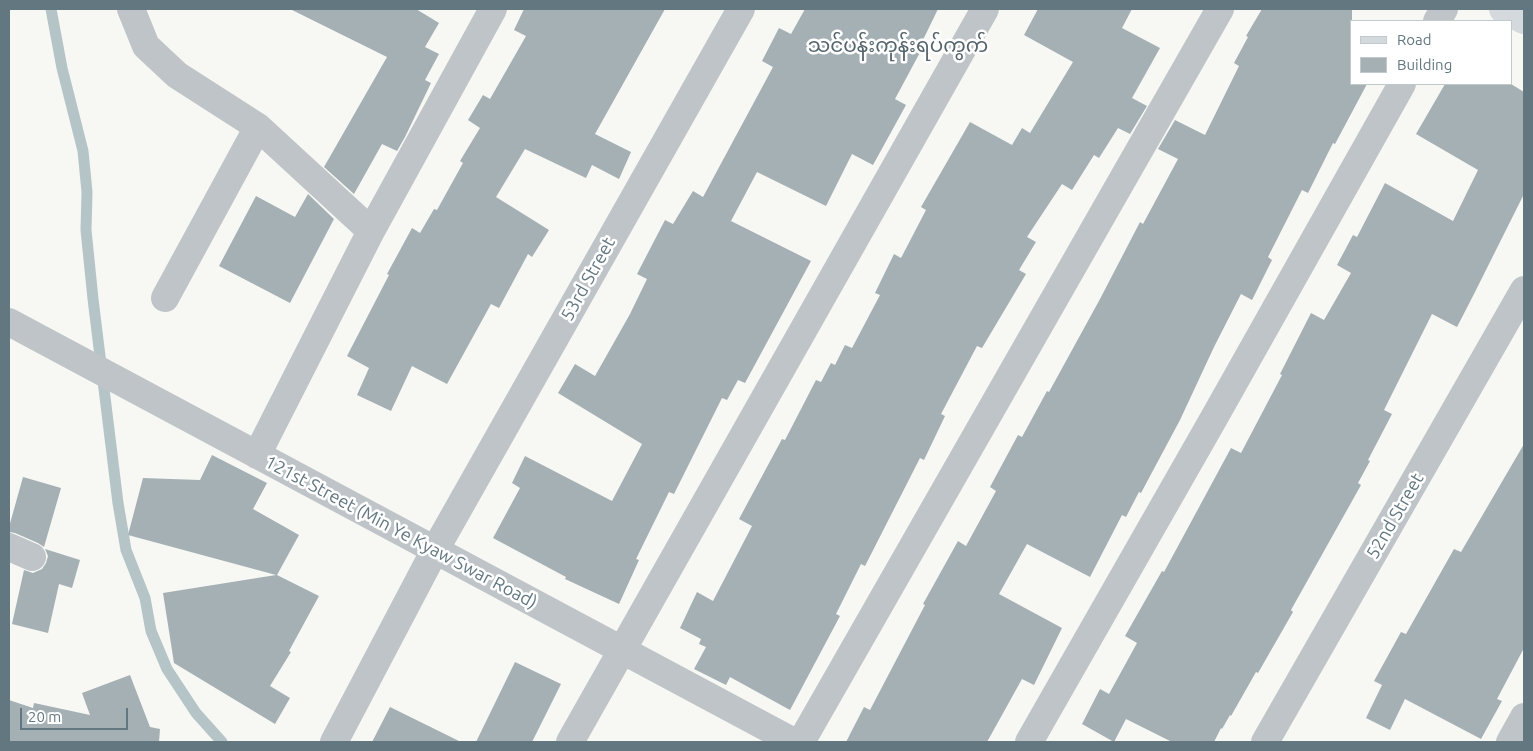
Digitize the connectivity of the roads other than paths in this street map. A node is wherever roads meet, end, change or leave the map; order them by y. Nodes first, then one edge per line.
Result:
1 (131, 9) edge
2 (492, 9) edge
3 (741, 9) edge
4 (985, 9) edge
5 (1220, 9) edge
6 (1444, 9) edge
7 (1503, 9) edge
8 (1438, 20) edge
9 (1524, 20) edge
10 (1401, 85) edge
11 (258, 127) junction
12 (371, 231) junction
13 (1524, 290) edge
14 (165, 298) dead end
15 (9, 322) edge
16 (257, 455) junction
17 (435, 550) junction
18 (622, 651) junction
19 (1524, 717) edge
20 (334, 742) edge
21 (570, 742) edge
22 (794, 742) edge
23 (801, 742) edge
24 (1029, 742) edge
25 (1265, 742) edge
26 (1510, 742) edge

1 - 11 street
2 - 12 street
3 - 17 street, 53rd Street
4 - 18 street
5 - 23 street
6 - 8 street
7 - 9 main road
10 - 24 street
11 - 12 street
11 - 14 street
12 - 16 street
13 - 25 street, 52nd Street
15 - 16 street, 121st Street (Min Ye Kyaw Swar Road)
16 - 17 street, 121st Street (Min Ye Kyaw Swar Road)
17 - 18 street, 121st Street (Min Ye Kyaw Swar Road)
17 - 20 street, 53rd Street
18 - 21 street
18 - 22 street, 121st Street (Min Ye Kyaw Swar Road)
19 - 26 street

